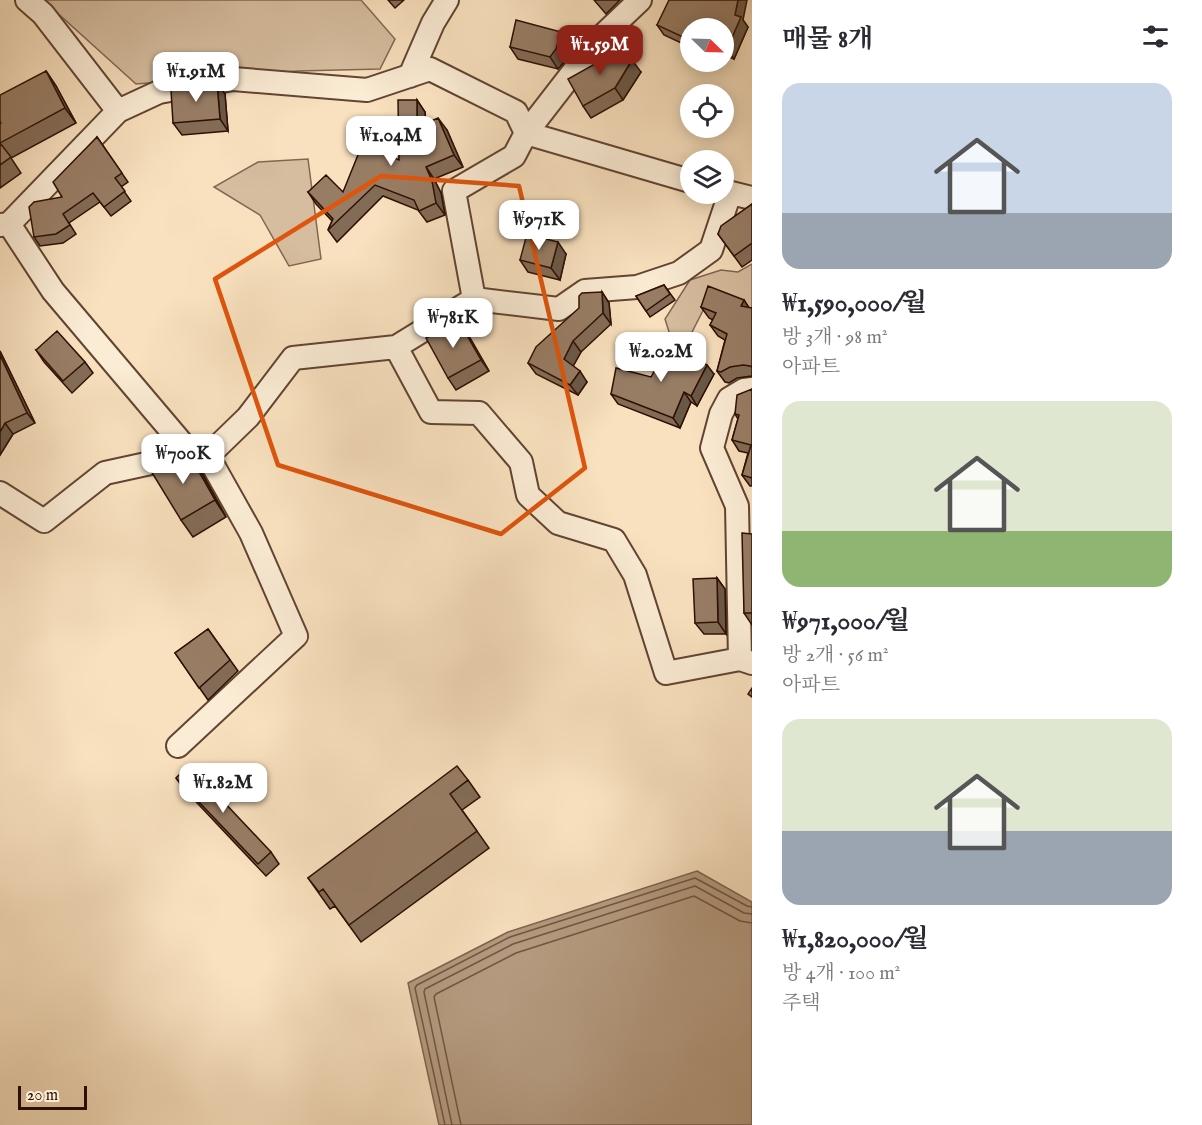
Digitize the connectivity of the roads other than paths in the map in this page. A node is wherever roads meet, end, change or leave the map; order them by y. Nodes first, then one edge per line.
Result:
1 (27, 0) edge
2 (447, 0) edge
3 (640, 0) edge
4 (410, 76) junction
5 (118, 111) junction
6 (526, 133) junction
7 (680, 178) edge
8 (734, 194) edge
9 (752, 198) edge
10 (723, 204) edge
11 (4, 224) edge
12 (474, 298) junction
13 (396, 347) junction
14 (752, 389) edge
15 (198, 452) junction
16 (0, 493) edge
17 (746, 661) edge
18 (178, 746) dead end

1 - 5 street
2 - 4 street
3 - 6 street
4 - 5 street
4 - 6 street
5 - 11 street
6 - 7 street
6 - 12 street
8 - 9 street
10 - 12 street
11 - 15 street
12 - 13 street
13 - 15 street
13 - 17 street
14 - 17 street
15 - 16 street
15 - 18 street

